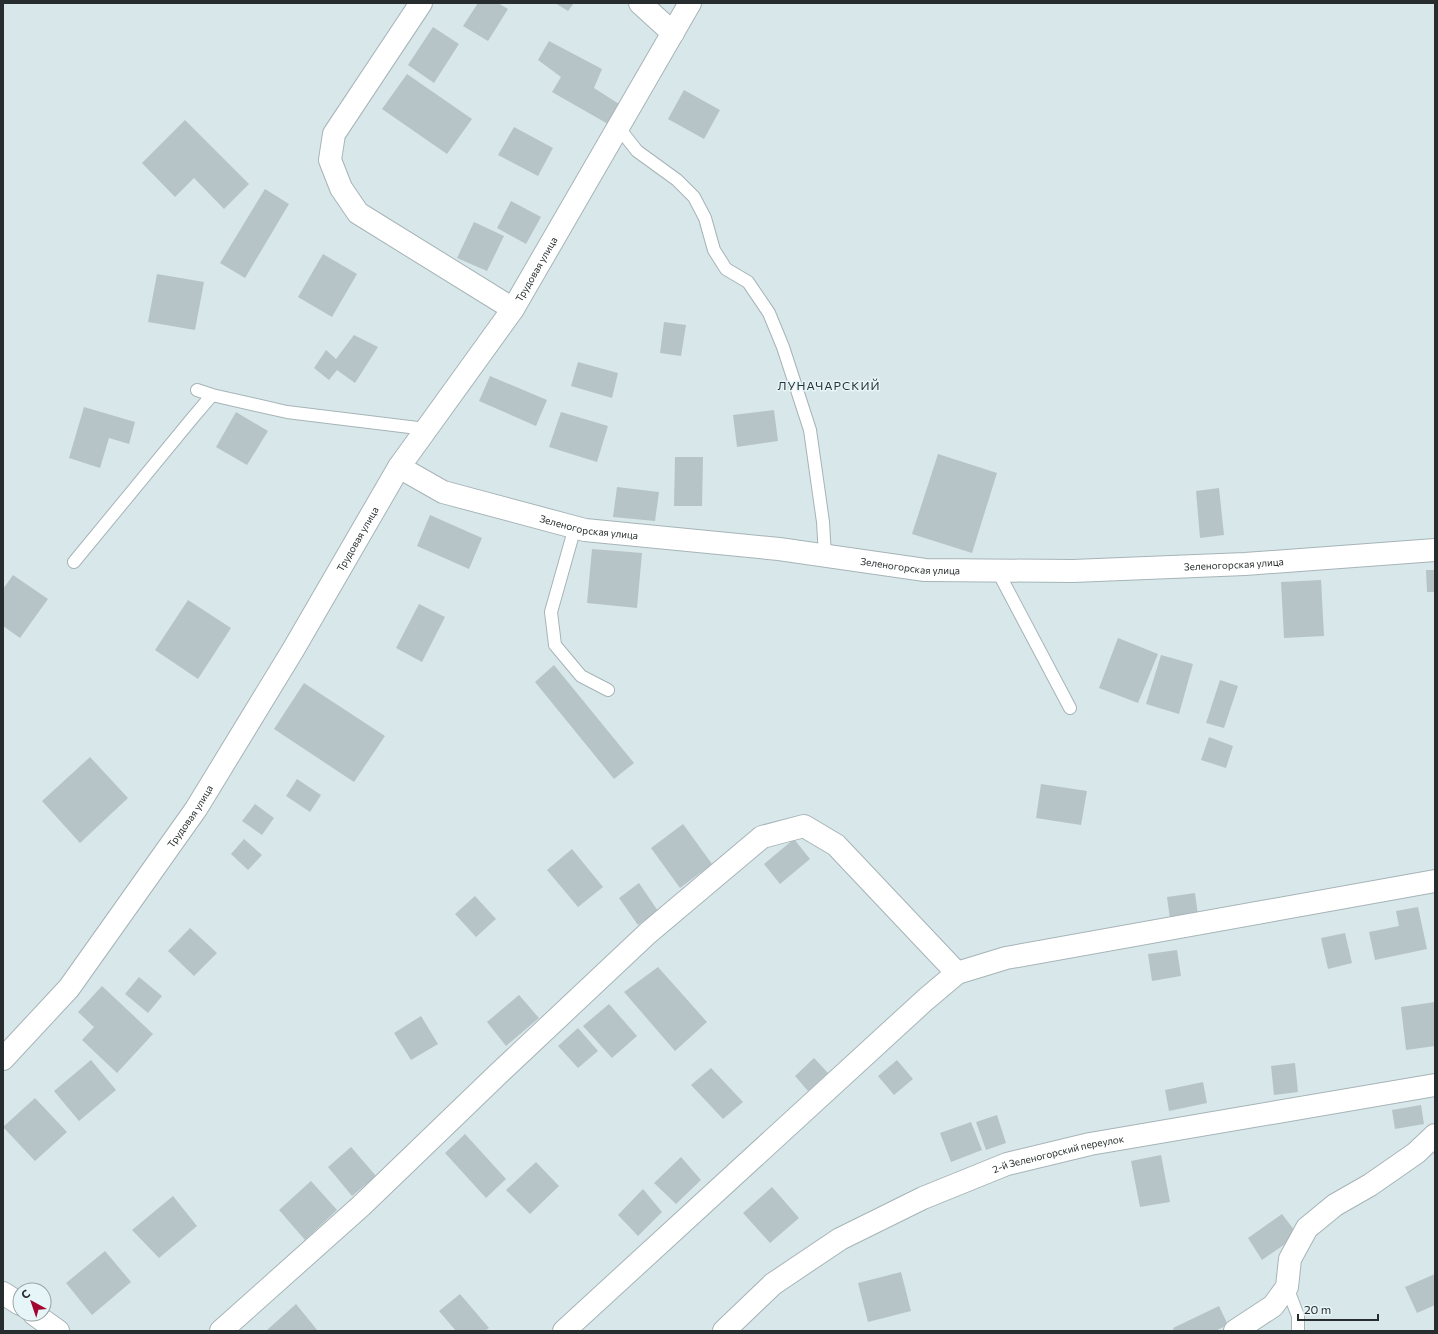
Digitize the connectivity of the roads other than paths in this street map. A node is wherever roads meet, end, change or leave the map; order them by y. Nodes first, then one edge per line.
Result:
1 (421, 3) edge
2 (640, 3) edge
3 (690, 3) edge
4 (673, 33) junction
5 (619, 128) junction
6 (513, 309) junction
7 (197, 390) dead end
8 (212, 395) junction
9 (426, 429) junction
10 (399, 467) junction
11 (575, 527) junction
12 (1435, 550) edge
13 (825, 556) junction
14 (74, 562) dead end
15 (997, 570) junction
16 (608, 690) dead end
17 (1070, 708) dead end
18 (1435, 881) edge
19 (957, 973) junction
20 (3, 1059) edge
21 (1435, 1085) edge
22 (1435, 1135) edge
23 (1287, 1287) junction
24 (3, 1292) edge
25 (12, 1298) edge
26 (45, 1322) edge
27 (58, 1331) edge
28 (221, 1331) edge
29 (564, 1331) edge
30 (724, 1331) edge
31 (1235, 1331) edge
32 (1298, 1331) edge

1 - 6 street
2 - 4 street
3 - 4 street, Трудовая улица
4 - 5 street, Трудовая улица
5 - 6 street, Трудовая улица
5 - 13 lane
6 - 9 street, Трудовая улица
7 - 8 lane
8 - 9 lane
8 - 14 lane
9 - 10 street, Трудовая улица
10 - 11 street, Зеленогорская улица
10 - 20 street, Трудовая улица
11 - 13 street, Зеленогорская улица
11 - 16 lane
12 - 15 street, Зеленогорская улица
13 - 15 street, Зеленогорская улица
15 - 17 lane
18 - 19 street
19 - 28 street
19 - 29 street
21 - 30 street, 2-й Зеленогорский переулок
22 - 23 street
23 - 31 street
23 - 32 lane
24 - 25 street
26 - 27 street

